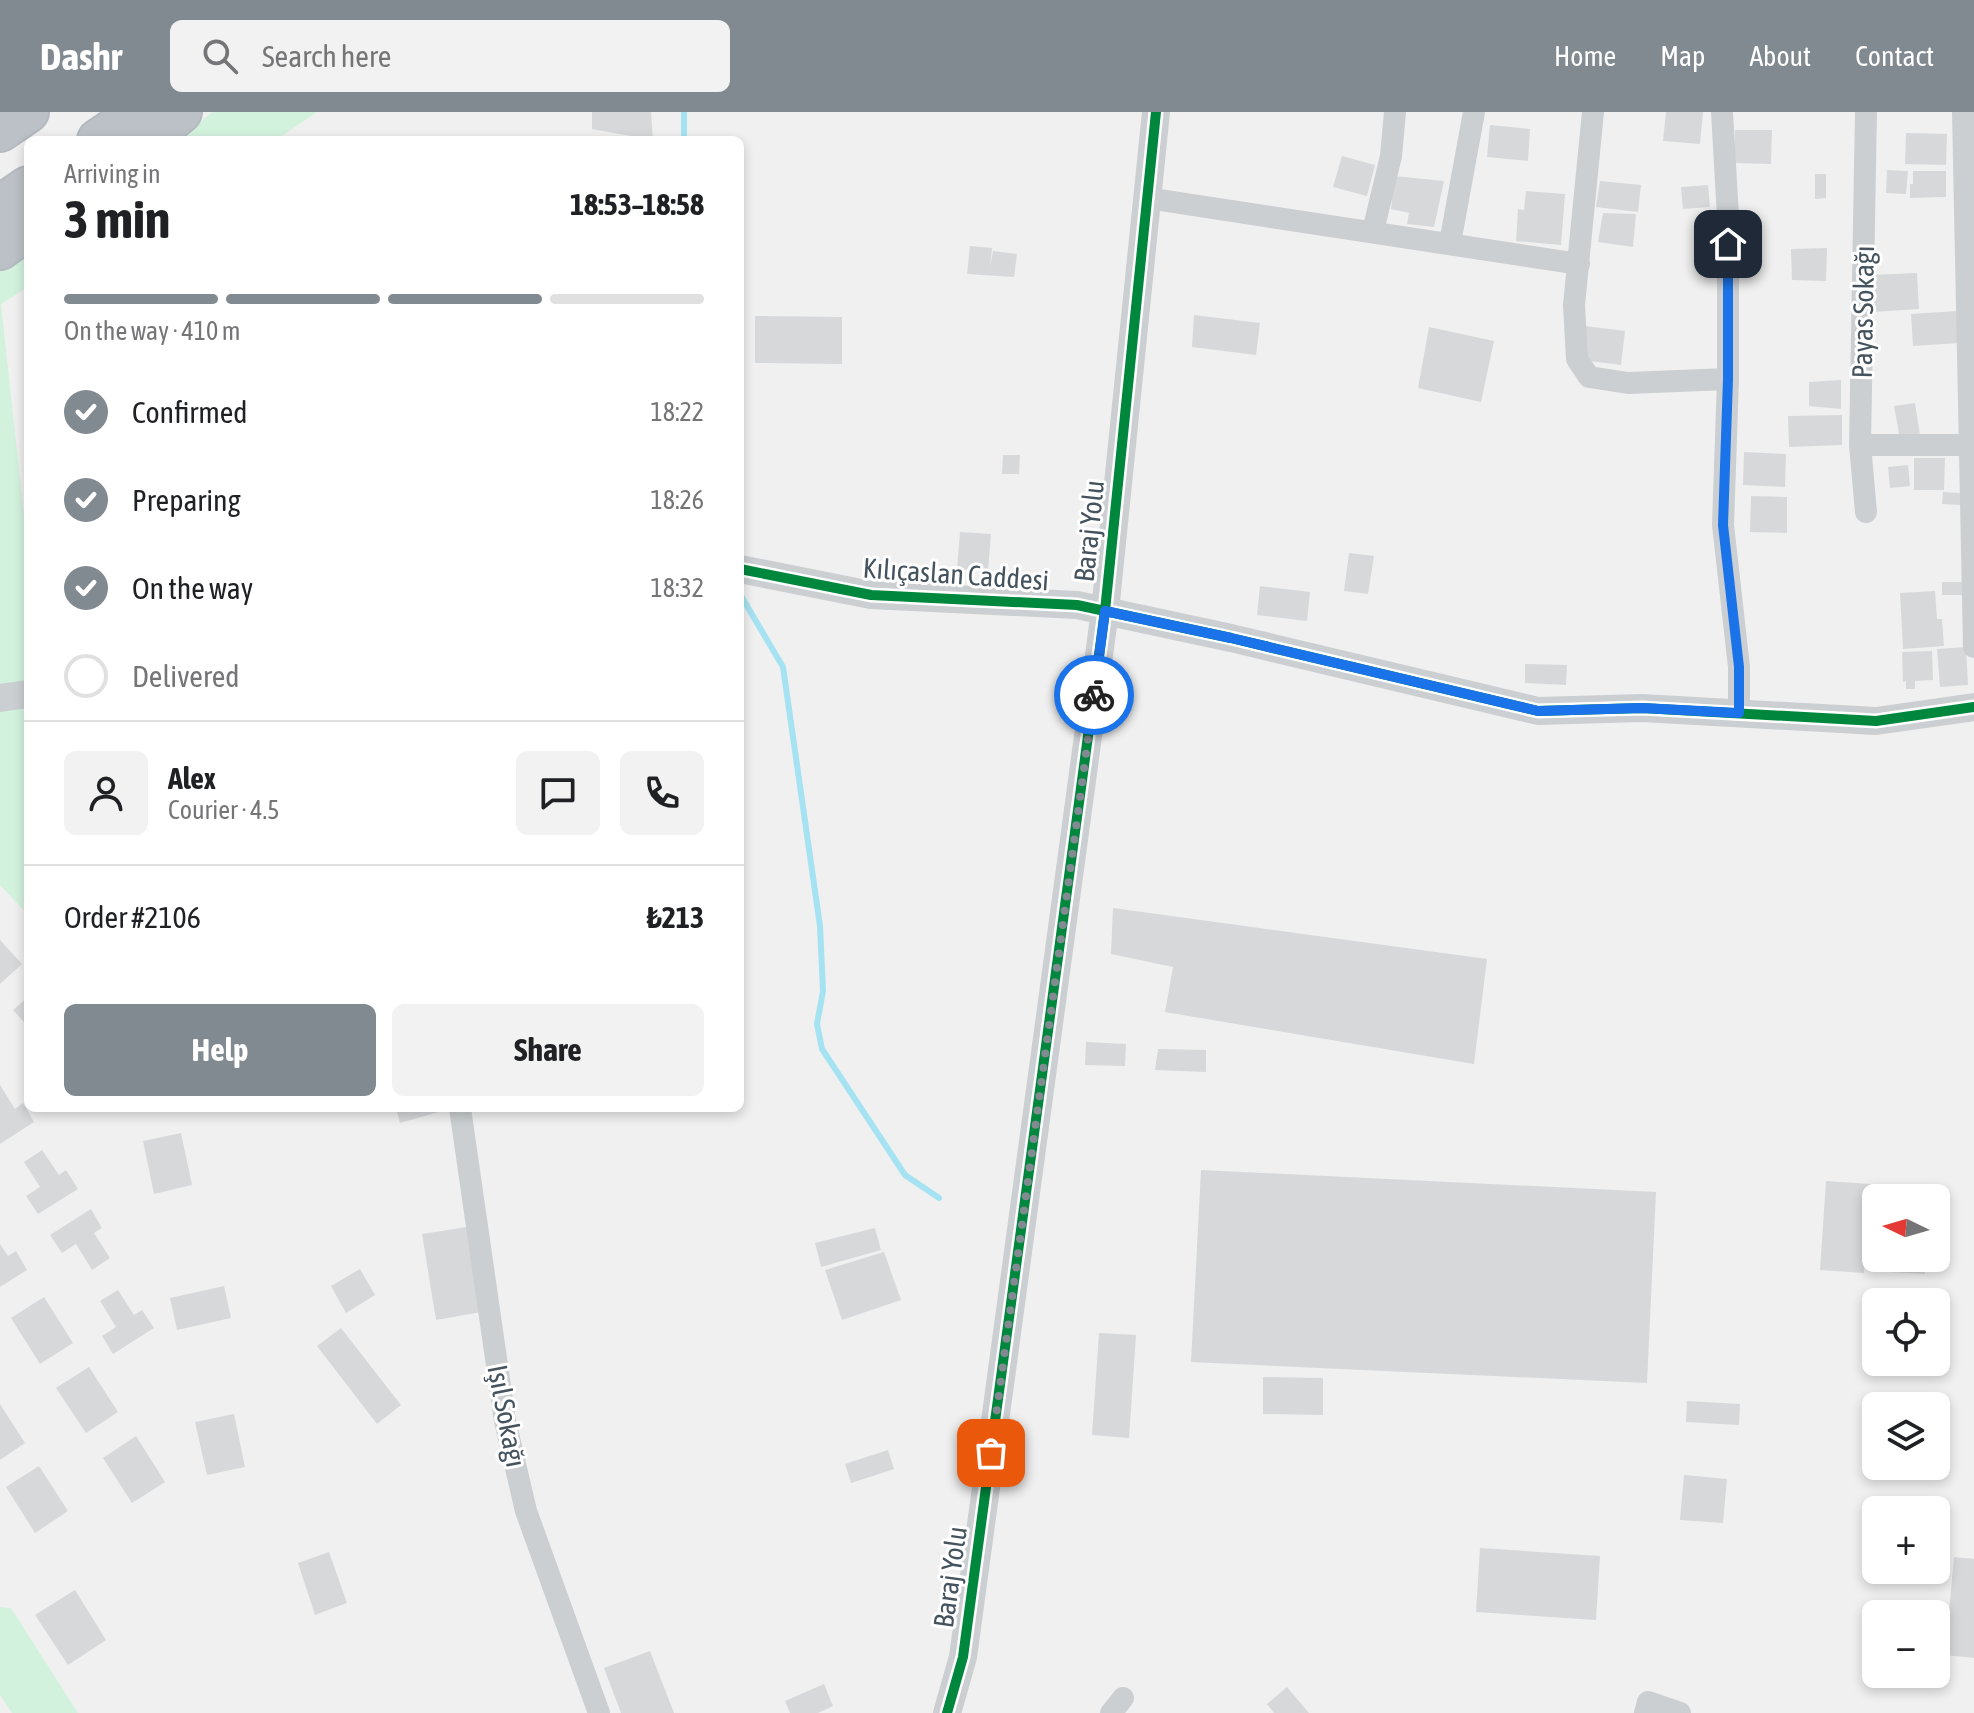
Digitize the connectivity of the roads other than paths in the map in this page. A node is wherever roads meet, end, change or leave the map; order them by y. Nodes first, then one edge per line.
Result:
1 (28, 112) edge
2 (139, 112) edge
3 (181, 112) edge
4 (1156, 112) edge
5 (1395, 112) edge
6 (1474, 112) edge
7 (1593, 112) edge
8 (1722, 112) edge
9 (1866, 112) edge
10 (1963, 112) edge
11 (0, 131) edge
12 (104, 136) edge
13 (152, 136) edge
14 (24, 190) edge
15 (1147, 198) junction
16 (0, 206) edge
17 (1373, 231) junction
18 (24, 232) edge
19 (1450, 243) junction
20 (0, 249) edge
21 (1579, 264) junction
22 (1728, 379) junction
23 (1860, 445) junction
24 (1972, 445) edge
25 (1866, 512) dead end
26 (744, 570) edge
27 (1105, 611) junction
28 (1974, 647) edge
29 (24, 695) edge
30 (0, 698) edge
31 (1974, 707) edge
32 (1739, 713) junction
33 (461, 1112) edge
34 (1646, 1708) edge
35 (599, 1713) edge
36 (947, 1713) edge
37 (1680, 1713) edge

1 - 11 highway
2 - 12 highway
3 - 13 highway
4 - 15 street, Baraj Yolu
5 - 17 street
6 - 19 street
7 - 21 street
8 - 22 street
9 - 23 street, Payas Sokağı
10 - 24 street
14 - 16 highway
15 - 17 street
15 - 27 street, Baraj Yolu
17 - 19 street
18 - 20 highway
19 - 21 street
21 - 22 street
22 - 32 street
23 - 24 street
23 - 25 street, Payas Sokağı
24 - 28 street
26 - 27 street, Kılıçaslan Caddesi
27 - 32 street, Kılıçaslan Caddesi
27 - 36 street, Baraj Yolu
29 - 30 street
31 - 32 street, Kılıçaslan Caddesi
33 - 35 street, Işıl Sokağı
34 - 37 street

